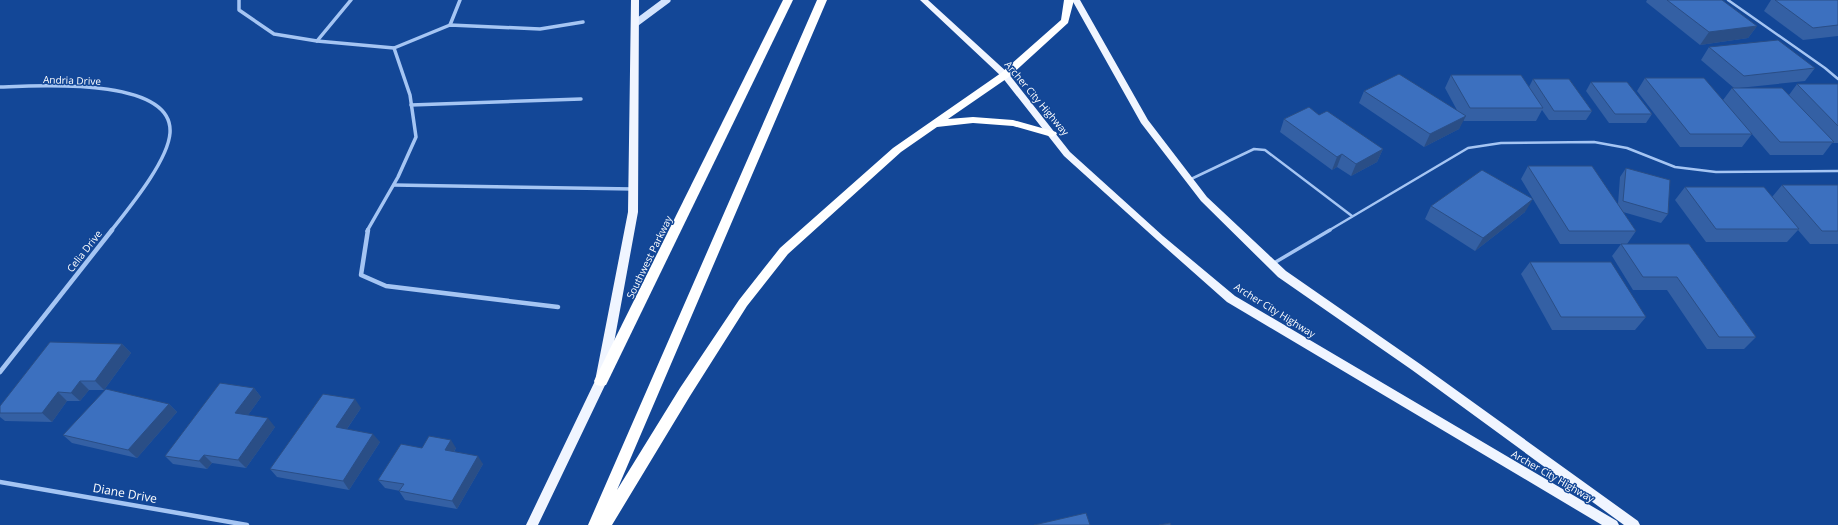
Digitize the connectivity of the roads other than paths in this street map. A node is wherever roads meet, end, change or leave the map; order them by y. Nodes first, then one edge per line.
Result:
1 (240, 0) edge
2 (351, 0) edge
3 (460, 0) edge
4 (635, 0) edge
5 (667, 0) edge
6 (788, 0) edge
7 (822, 0) edge
8 (924, 0) edge
9 (1069, 0) edge
10 (1076, 0) edge
11 (1728, 0) edge
12 (583, 22) dead end
13 (636, 23) junction
14 (450, 25) junction
15 (318, 41) junction
16 (394, 48) junction
17 (1004, 75) junction
18 (1838, 79) edge
19 (0, 87) edge
20 (581, 99) dead end
21 (411, 105) junction
22 (934, 124) junction
23 (171, 134) joint
24 (1052, 134) junction
25 (1838, 171) edge
26 (1189, 180) junction
27 (394, 185) junction
28 (634, 189) junction
29 (1352, 216) junction
30 (1272, 264) junction
31 (558, 307) dead end
32 (0, 372) edge
33 (601, 381) junction
34 (0, 482) edge
35 (247, 525) edge
36 (532, 525) edge
37 (595, 525) edge
38 (604, 525) edge
39 (1613, 525) edge
40 (1634, 525) edge

1 - 15 street
2 - 15 street
3 - 14 street
4 - 13 main road
5 - 13 main road
6 - 33 highway, Southwest Parkway
7 - 37 highway
8 - 17 main road, Archer City Highway
9 - 17 highway
10 - 26 main road, Archer City Highway
11 - 18 lane
12 - 14 street
13 - 28 main road
14 - 16 street
15 - 16 street
16 - 21 street
17 - 22 highway
17 - 24 main road, Archer City Highway
19 - 23 street, Andria Drive
20 - 21 street
21 - 27 street
22 - 24 highway
22 - 38 highway
23 - 32 street, Celia Drive
24 - 39 main road, Archer City Highway
25 - 29 lane
26 - 29 lane
26 - 30 main road, Archer City Highway
27 - 28 street
27 - 31 street
28 - 33 main road
29 - 30 lane
30 - 40 main road, Archer City Highway
33 - 36 main road, Southwest Parkway
34 - 35 street, Diane Drive

